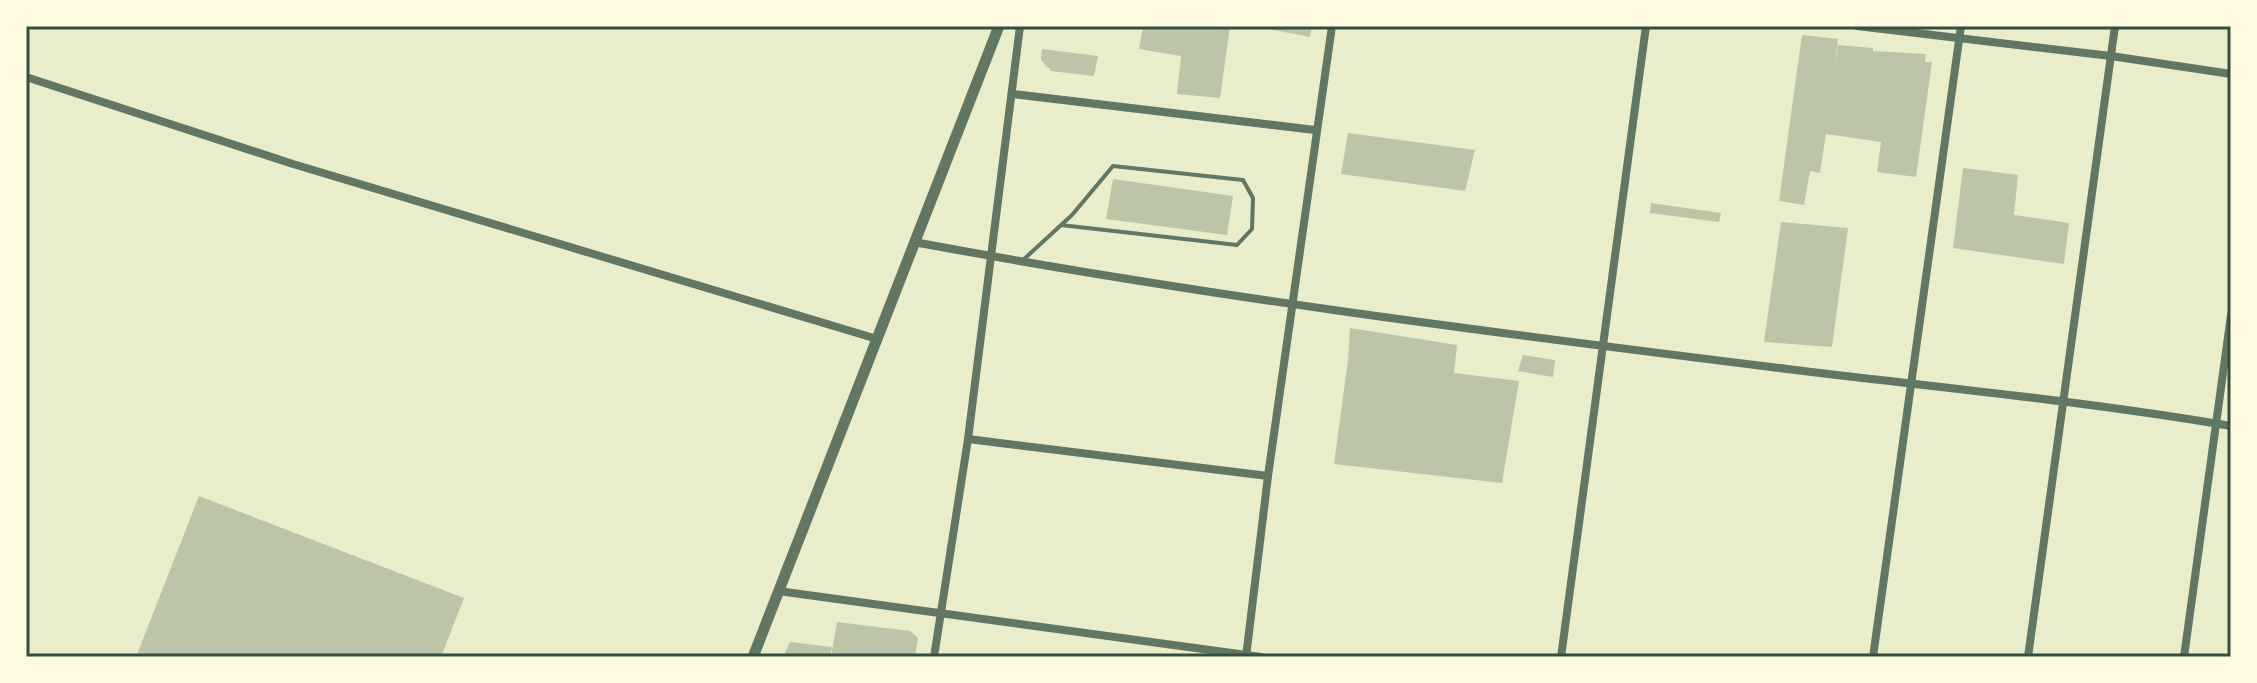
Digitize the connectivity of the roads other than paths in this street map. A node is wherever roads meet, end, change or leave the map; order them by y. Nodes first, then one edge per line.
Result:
1 (999, 26) edge
2 (1020, 26) edge
3 (1332, 26) edge
4 (1646, 26) edge
5 (1857, 26) edge
6 (1961, 26) edge
7 (2115, 26) edge
8 (1959, 39) junction
9 (2111, 56) junction
10 (2231, 74) edge
11 (26, 77) edge
12 (1013, 94) junction
13 (1315, 130) junction
14 (1061, 225) junction
15 (914, 242) junction
16 (992, 257) junction
17 (1022, 261) junction
18 (1293, 305) junction
19 (2231, 315) edge
20 (877, 339) junction
21 (1603, 346) junction
22 (1911, 384) junction
23 (2063, 401) junction
24 (2216, 423) junction
25 (2231, 426) edge
26 (968, 439) junction
27 (1268, 476) junction
28 (778, 591) junction
29 (940, 614) junction
30 (1246, 656) edge
31 (753, 657) edge
32 (934, 657) edge
33 (1261, 657) edge
34 (1561, 657) edge
35 (1873, 657) edge
36 (2028, 657) edge
37 (2184, 657) edge

1 - 15 street
2 - 12 street
3 - 13 street
4 - 21 street
5 - 8 street
6 - 8 street
7 - 9 street
8 - 9 street
8 - 22 street
9 - 10 street
9 - 23 street
11 - 20 street
12 - 13 street
12 - 16 street
13 - 18 street
14 - 14 lane
14 - 17 lane
15 - 16 street
15 - 20 street
16 - 17 street
16 - 26 street
17 - 18 street
18 - 21 street
18 - 27 street
19 - 24 street
20 - 28 street
21 - 22 street
21 - 34 street
22 - 23 street
22 - 35 street
23 - 24 street
23 - 36 street
24 - 25 street
24 - 37 street
26 - 27 street
26 - 29 street
27 - 30 street
28 - 29 street
28 - 31 street
29 - 30 street
29 - 32 street
30 - 33 street

